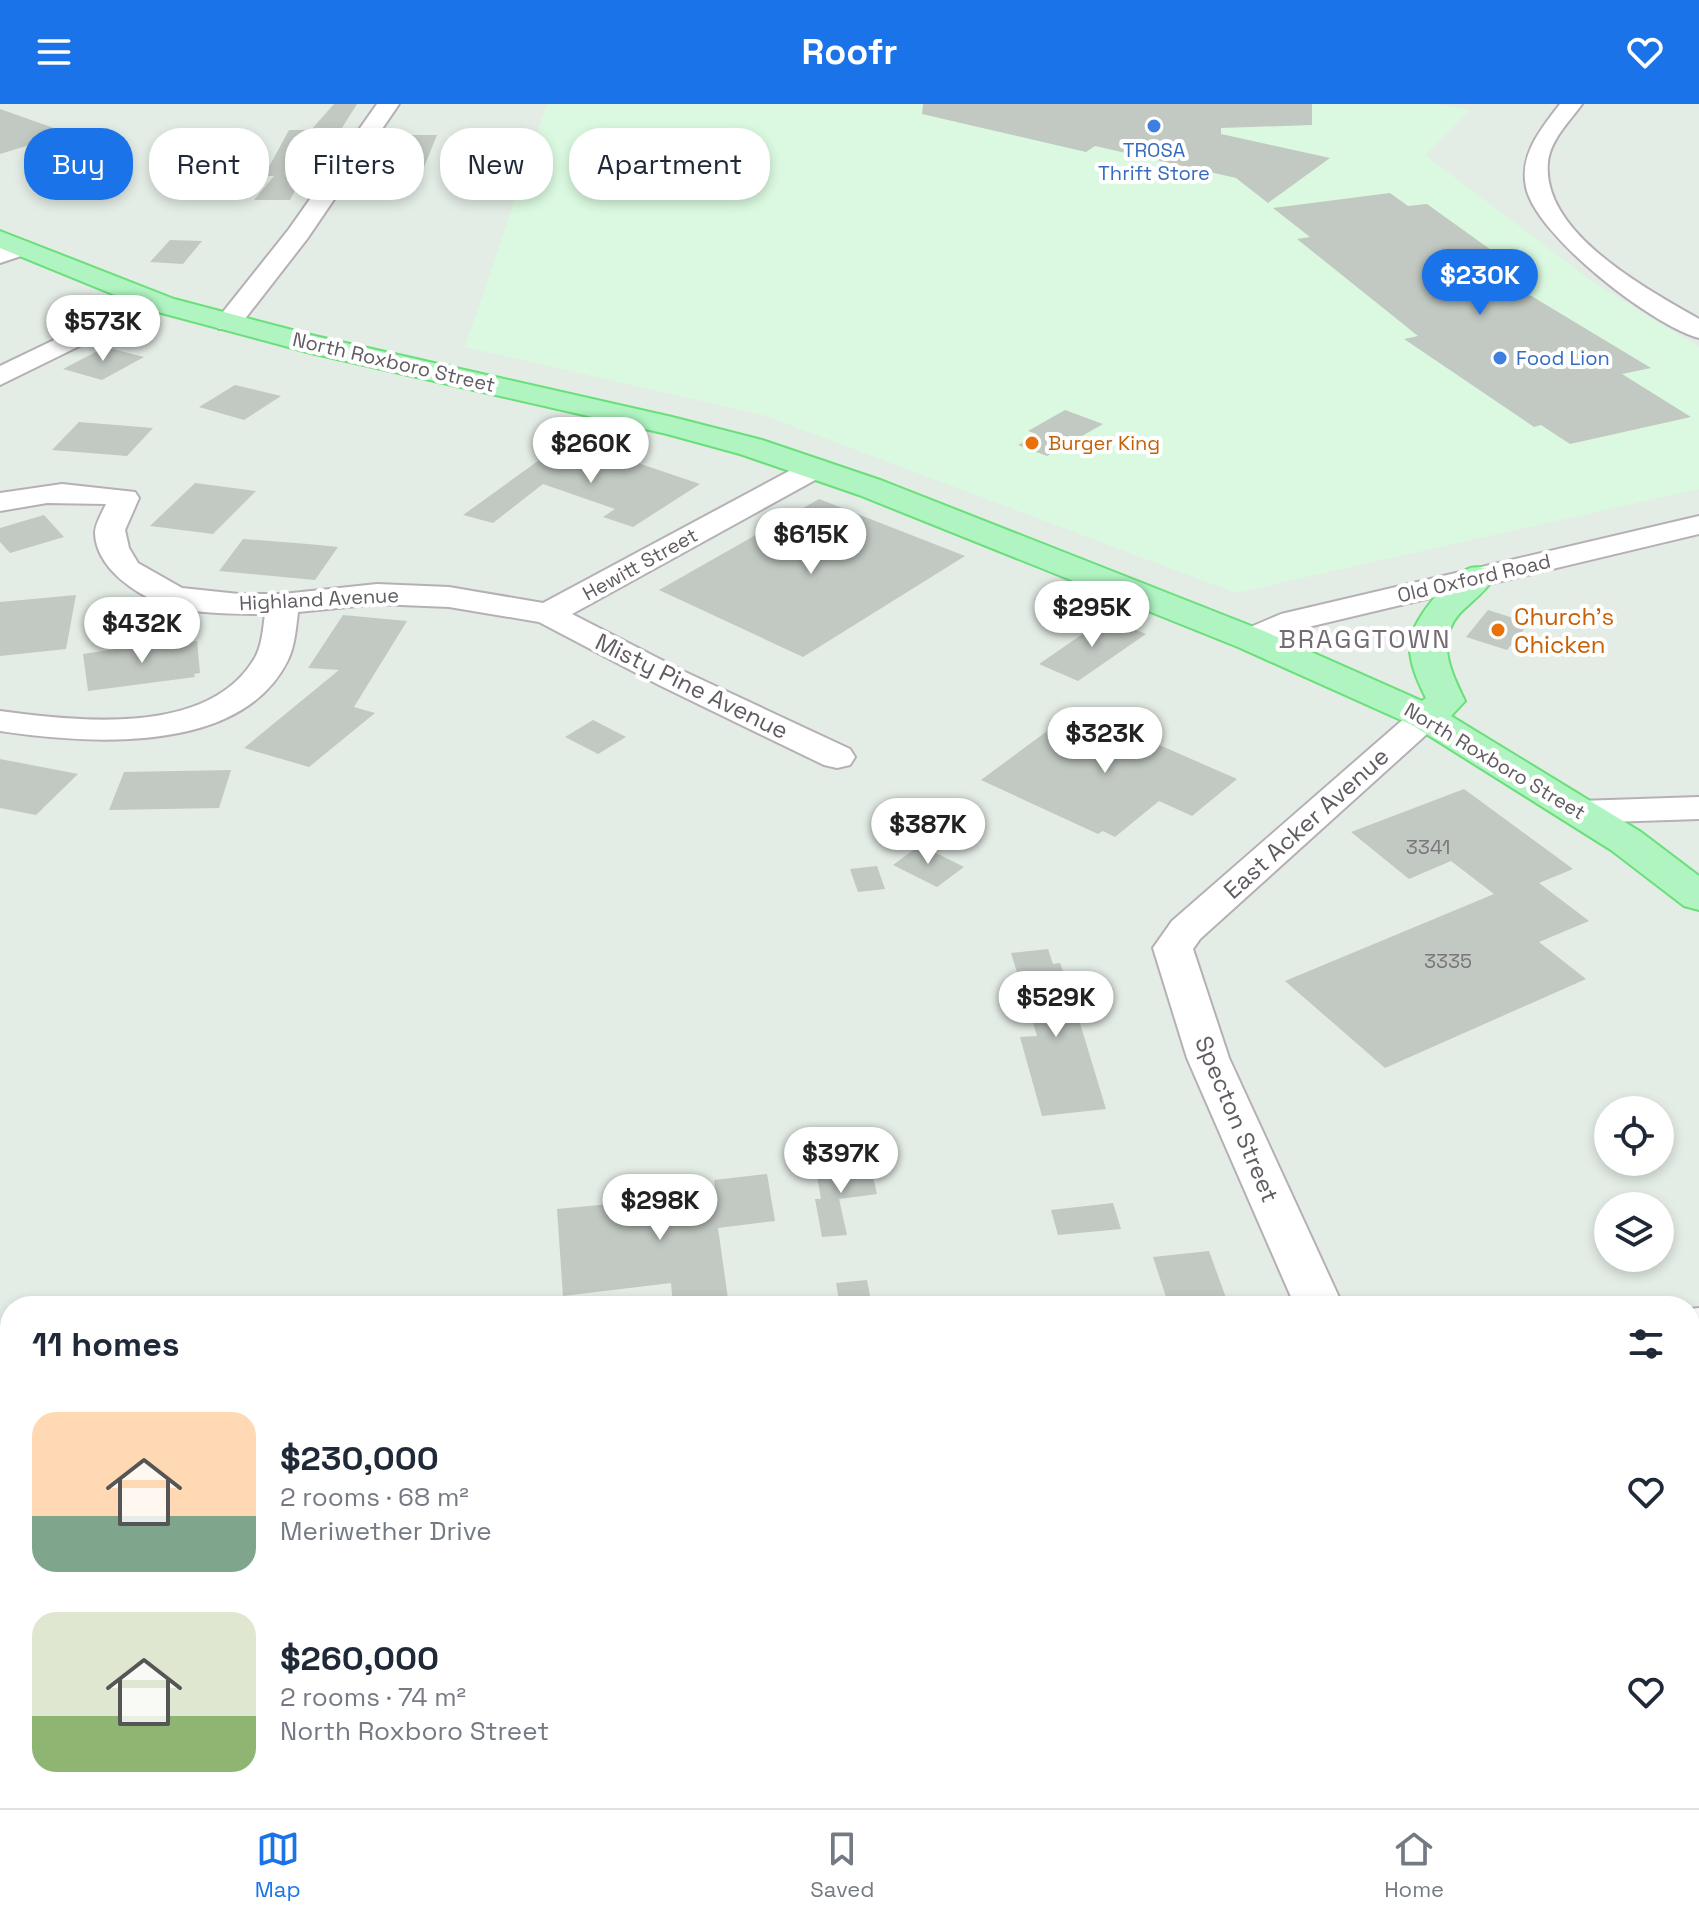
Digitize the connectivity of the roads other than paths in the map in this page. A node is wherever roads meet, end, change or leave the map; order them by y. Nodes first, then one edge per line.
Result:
1 (388, 104) edge
2 (1571, 104) edge
3 (7, 248) edge
4 (152, 301) junction
5 (228, 323) junction
6 (1699, 330) edge
7 (0, 377) edge
8 (816, 468) junction
9 (0, 502) edge
10 (1699, 525) edge
11 (1478, 577) junction
12 (283, 604) junction
13 (548, 614) junction
14 (1251, 639) junction
15 (1426, 717) junction
16 (0, 721) edge
17 (837, 757) dead end
18 (1699, 808) edge
19 (1579, 812) junction
20 (1699, 897) edge
21 (1186, 930) joint
22 (1315, 1296) edge

1 - 5 street
2 - 6 street
3 - 4 main road, North Roxboro Street
4 - 5 main road, North Roxboro Street
4 - 7 street
5 - 8 main road, North Roxboro Street
8 - 13 street, Hewitt Street
8 - 14 main road, North Roxboro Street
9 - 12 street, Highland Avenue
10 - 11 street, Old Oxford Road
11 - 14 street, Old Oxford Road
11 - 15 main road
12 - 13 street, Highland Avenue
12 - 16 street
13 - 17 street, Misty Pine Avenue
14 - 15 main road, North Roxboro Street
15 - 19 main road, North Roxboro Street
15 - 21 street, East Acker Avenue
18 - 19 street
19 - 20 main road, North Roxboro Street
21 - 22 street, Specton Street

